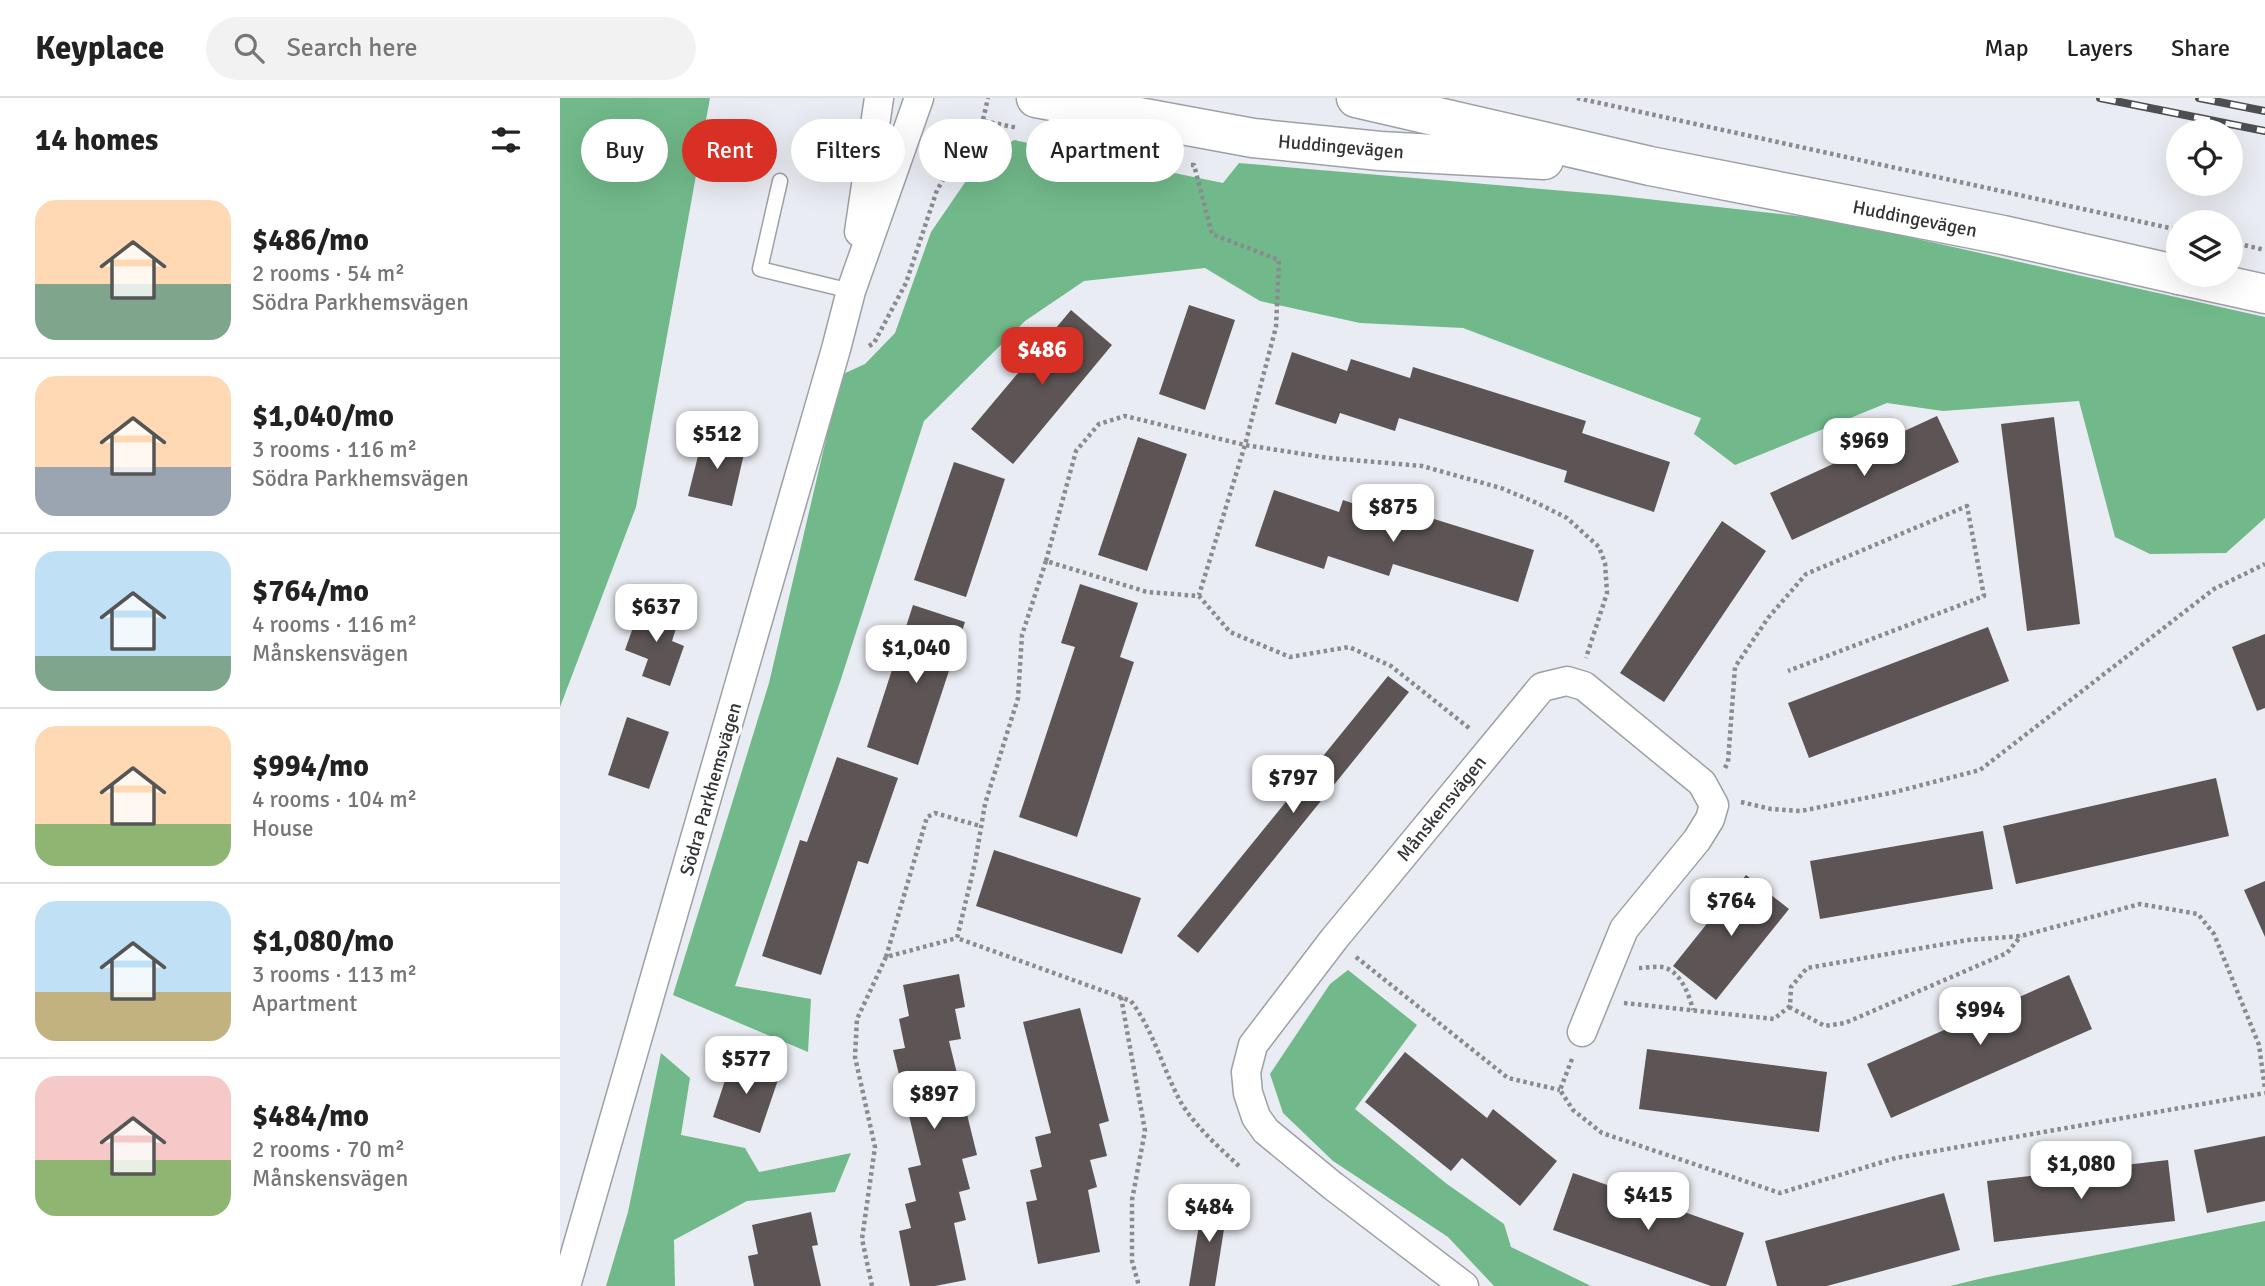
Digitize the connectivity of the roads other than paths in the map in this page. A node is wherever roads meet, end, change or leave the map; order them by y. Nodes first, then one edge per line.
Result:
1 (878, 98) edge
2 (919, 98) edge
3 (1356, 98) edge
4 (1030, 114) edge
5 (1650, 166) junction
6 (780, 181) dead end
7 (2166, 272) edge
8 (2233, 287) edge
9 (851, 290) junction
10 (2265, 294) edge
11 (1583, 1032) road end
12 (566, 1286) edge
13 (1464, 1286) edge

1 - 9 street, Södra Parkhemsvägen
2 - 9 street, Södra Parkhemsvägen
3 - 5 main road, Huddingevägen
4 - 5 main road, Huddingevägen
5 - 7 main road, Huddingevägen
6 - 9 lane
8 - 10 main road, Huddingevägen
9 - 12 street, Södra Parkhemsvägen
11 - 13 street, Månskensvägen

